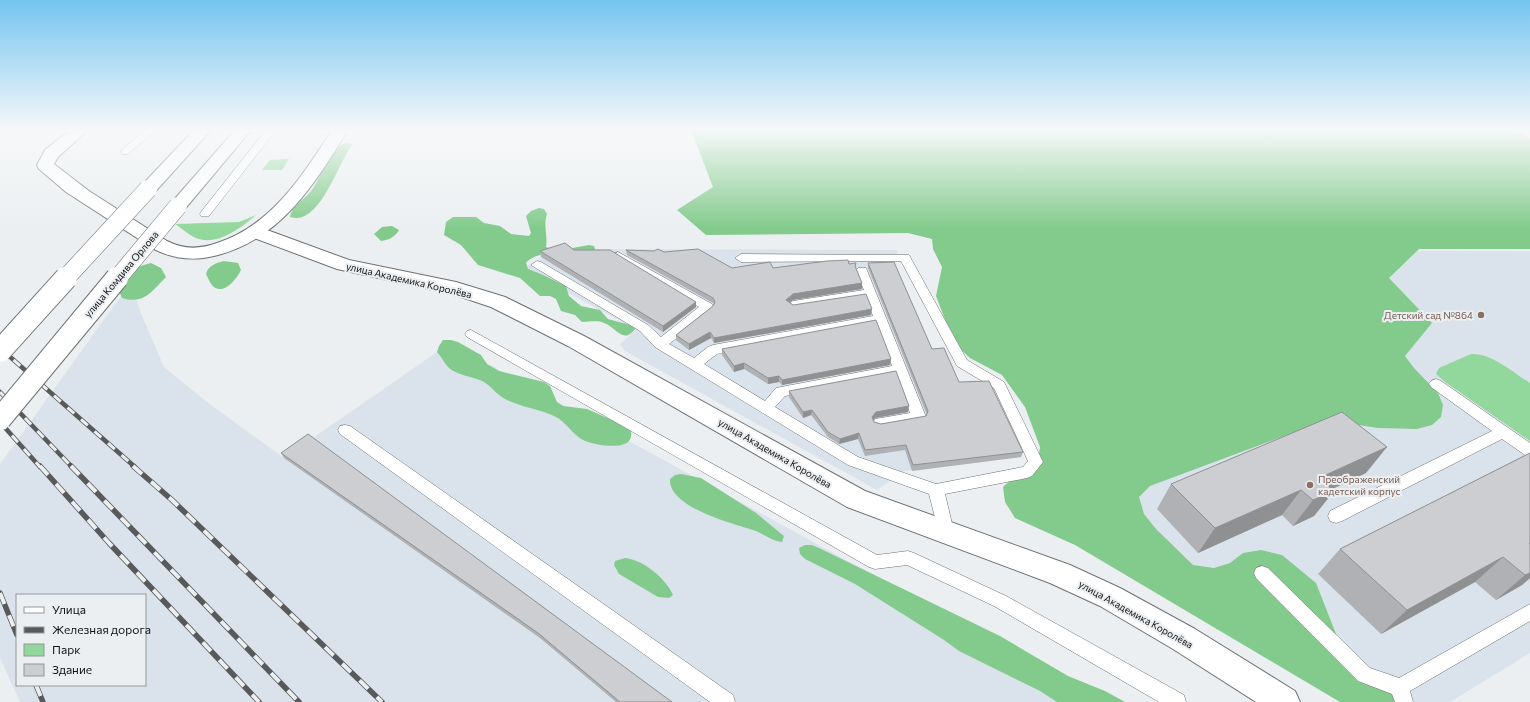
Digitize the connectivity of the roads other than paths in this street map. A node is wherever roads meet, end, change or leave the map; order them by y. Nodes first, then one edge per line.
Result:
1 (46, 163) edge
2 (172, 163) edge
3 (215, 163) edge
4 (246, 163) edge
5 (318, 163) edge
6 (206, 214) dead end
7 (256, 232) junction
8 (618, 255) edge
9 (741, 258) dead end
10 (537, 265) dead end
11 (862, 271) dead end
12 (871, 293) junction
13 (793, 305) edge
14 (881, 319) junction
15 (472, 334) dead end
16 (660, 344) junction
17 (0, 351) edge
18 (694, 365) junction
19 (900, 369) junction
20 (1436, 384) dead end
21 (766, 408) junction
22 (0, 419) edge
23 (880, 423) edge
24 (345, 430) dead end
25 (1503, 432) junction
26 (1530, 451) edge
27 (936, 490) junction
28 (1336, 516) dead end
29 (946, 532) junction
30 (1262, 573) dead end
31 (1530, 612) edge
32 (1402, 695) edge
33 (726, 702) edge
34 (1177, 702) edge
35 (1284, 702) edge

1 - 7 street
2 - 17 street, bridge
3 - 22 street, улица Комдива Орлова, bridge
4 - 6 lane
5 - 7 street
7 - 29 street, улица Академика Королёва
8 - 16 lane
9 - 27 lane
10 - 16 lane
11 - 12 lane
12 - 13 lane
12 - 14 lane
14 - 18 lane
14 - 19 lane
15 - 34 lane
16 - 18 lane
18 - 21 lane
19 - 21 lane
19 - 23 lane
20 - 25 lane
21 - 27 lane
24 - 33 lane
25 - 26 lane
25 - 28 lane
27 - 29 lane
29 - 35 street, улица Академика Королёва
30 - 32 lane
31 - 32 lane

